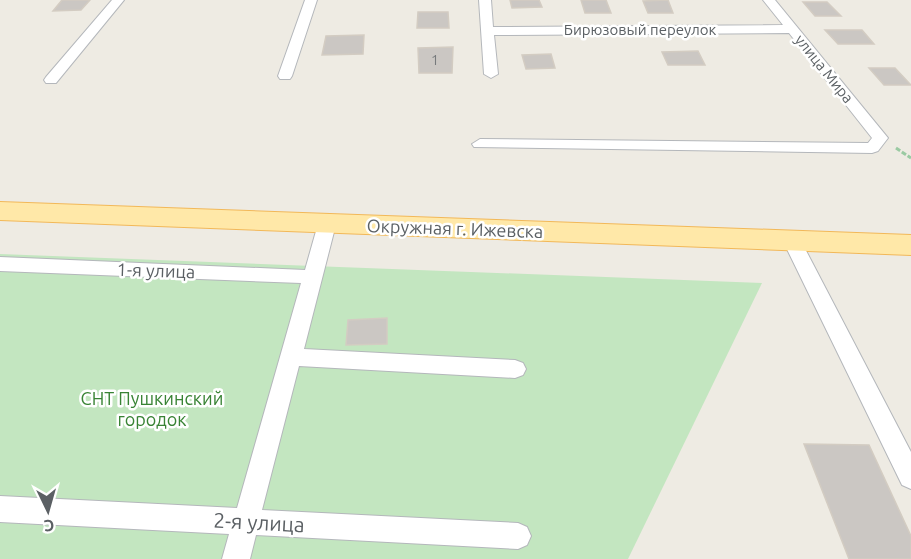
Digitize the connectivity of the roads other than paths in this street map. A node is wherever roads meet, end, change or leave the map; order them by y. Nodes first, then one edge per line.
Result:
1 (118, 0) edge
2 (311, 0) edge
3 (485, 0) edge
4 (769, 0) edge
5 (792, 29) junction
6 (488, 31) junction
7 (491, 75) dead end
8 (285, 76) dead end
9 (51, 80) dead end
10 (480, 144) dead end
11 (0, 211) edge
12 (327, 224) junction
13 (792, 241) junction
14 (911, 245) edge
15 (0, 264) edge
16 (313, 277) junction
17 (291, 357) junction
18 (515, 369) dead end
19 (911, 477) edge
20 (0, 509) edge
21 (246, 523) junction
22 (518, 536) dead end
23 (236, 559) edge

1 - 9 street
2 - 8 street
3 - 6 street
4 - 5 street, улица Мира
5 - 6 street, Бирюзовый переулок
5 - 10 street, улица Мира
6 - 7 street
11 - 12 main road, Окружная г. Ижевска
12 - 13 main road, Окружная г. Ижевска
12 - 16 street
13 - 14 main road, Окружная г. Ижевска
13 - 19 street
15 - 16 street, 1-я улица
16 - 17 street
17 - 18 street
17 - 21 street
20 - 21 street, 2-я улица
21 - 22 street, 2-я улица
21 - 23 street

